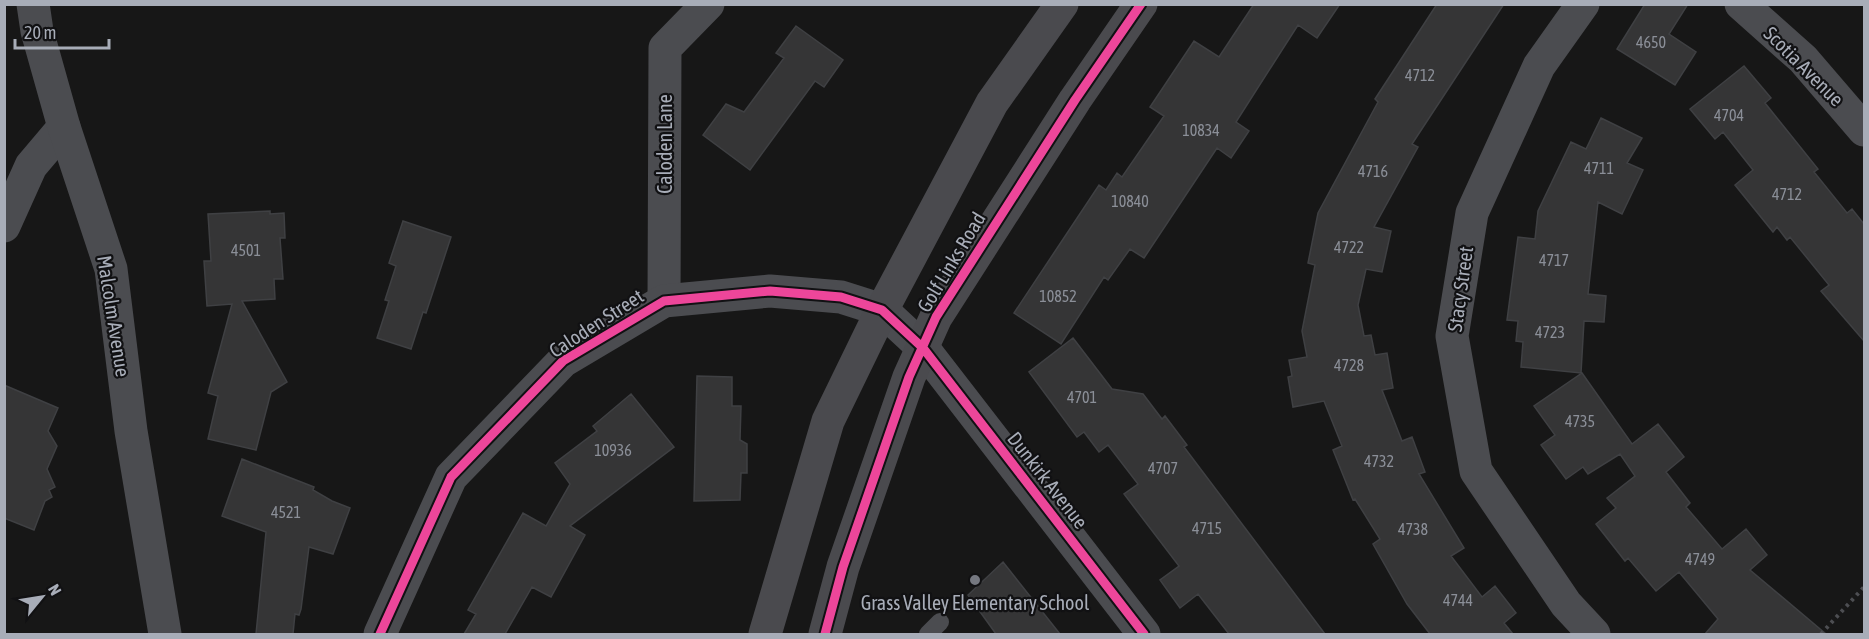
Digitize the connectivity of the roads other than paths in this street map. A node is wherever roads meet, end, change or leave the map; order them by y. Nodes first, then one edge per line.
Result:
1 (33, 4) edge
2 (708, 4) edge
3 (1062, 4) edge
4 (1141, 4) edge
5 (1583, 4) edge
6 (1740, 4) edge
7 (64, 127) junction
8 (1864, 130) edge
9 (4, 226) edge
10 (664, 301) junction
11 (882, 310) junction
12 (923, 348) junction
13 (828, 633) edge
14 (165, 634) edge
15 (380, 634) edge
16 (765, 634) edge
17 (1144, 634) edge
18 (1594, 634) edge

1 - 7 street, Malcolm Avenue
2 - 10 street, Caloden Lane
3 - 11 main road, Golf Links Road
4 - 12 main road, Golf Links Road
5 - 18 street, Stacy Street
6 - 8 street, Scotia Avenue
7 - 9 street
7 - 14 street, Malcolm Avenue
10 - 11 street, Caloden Street
10 - 15 street, Caloden Street
11 - 12 street, Caloden Street
11 - 16 main road, Golf Links Road
12 - 13 main road, Golf Links Road
12 - 17 street, Dunkirk Avenue

